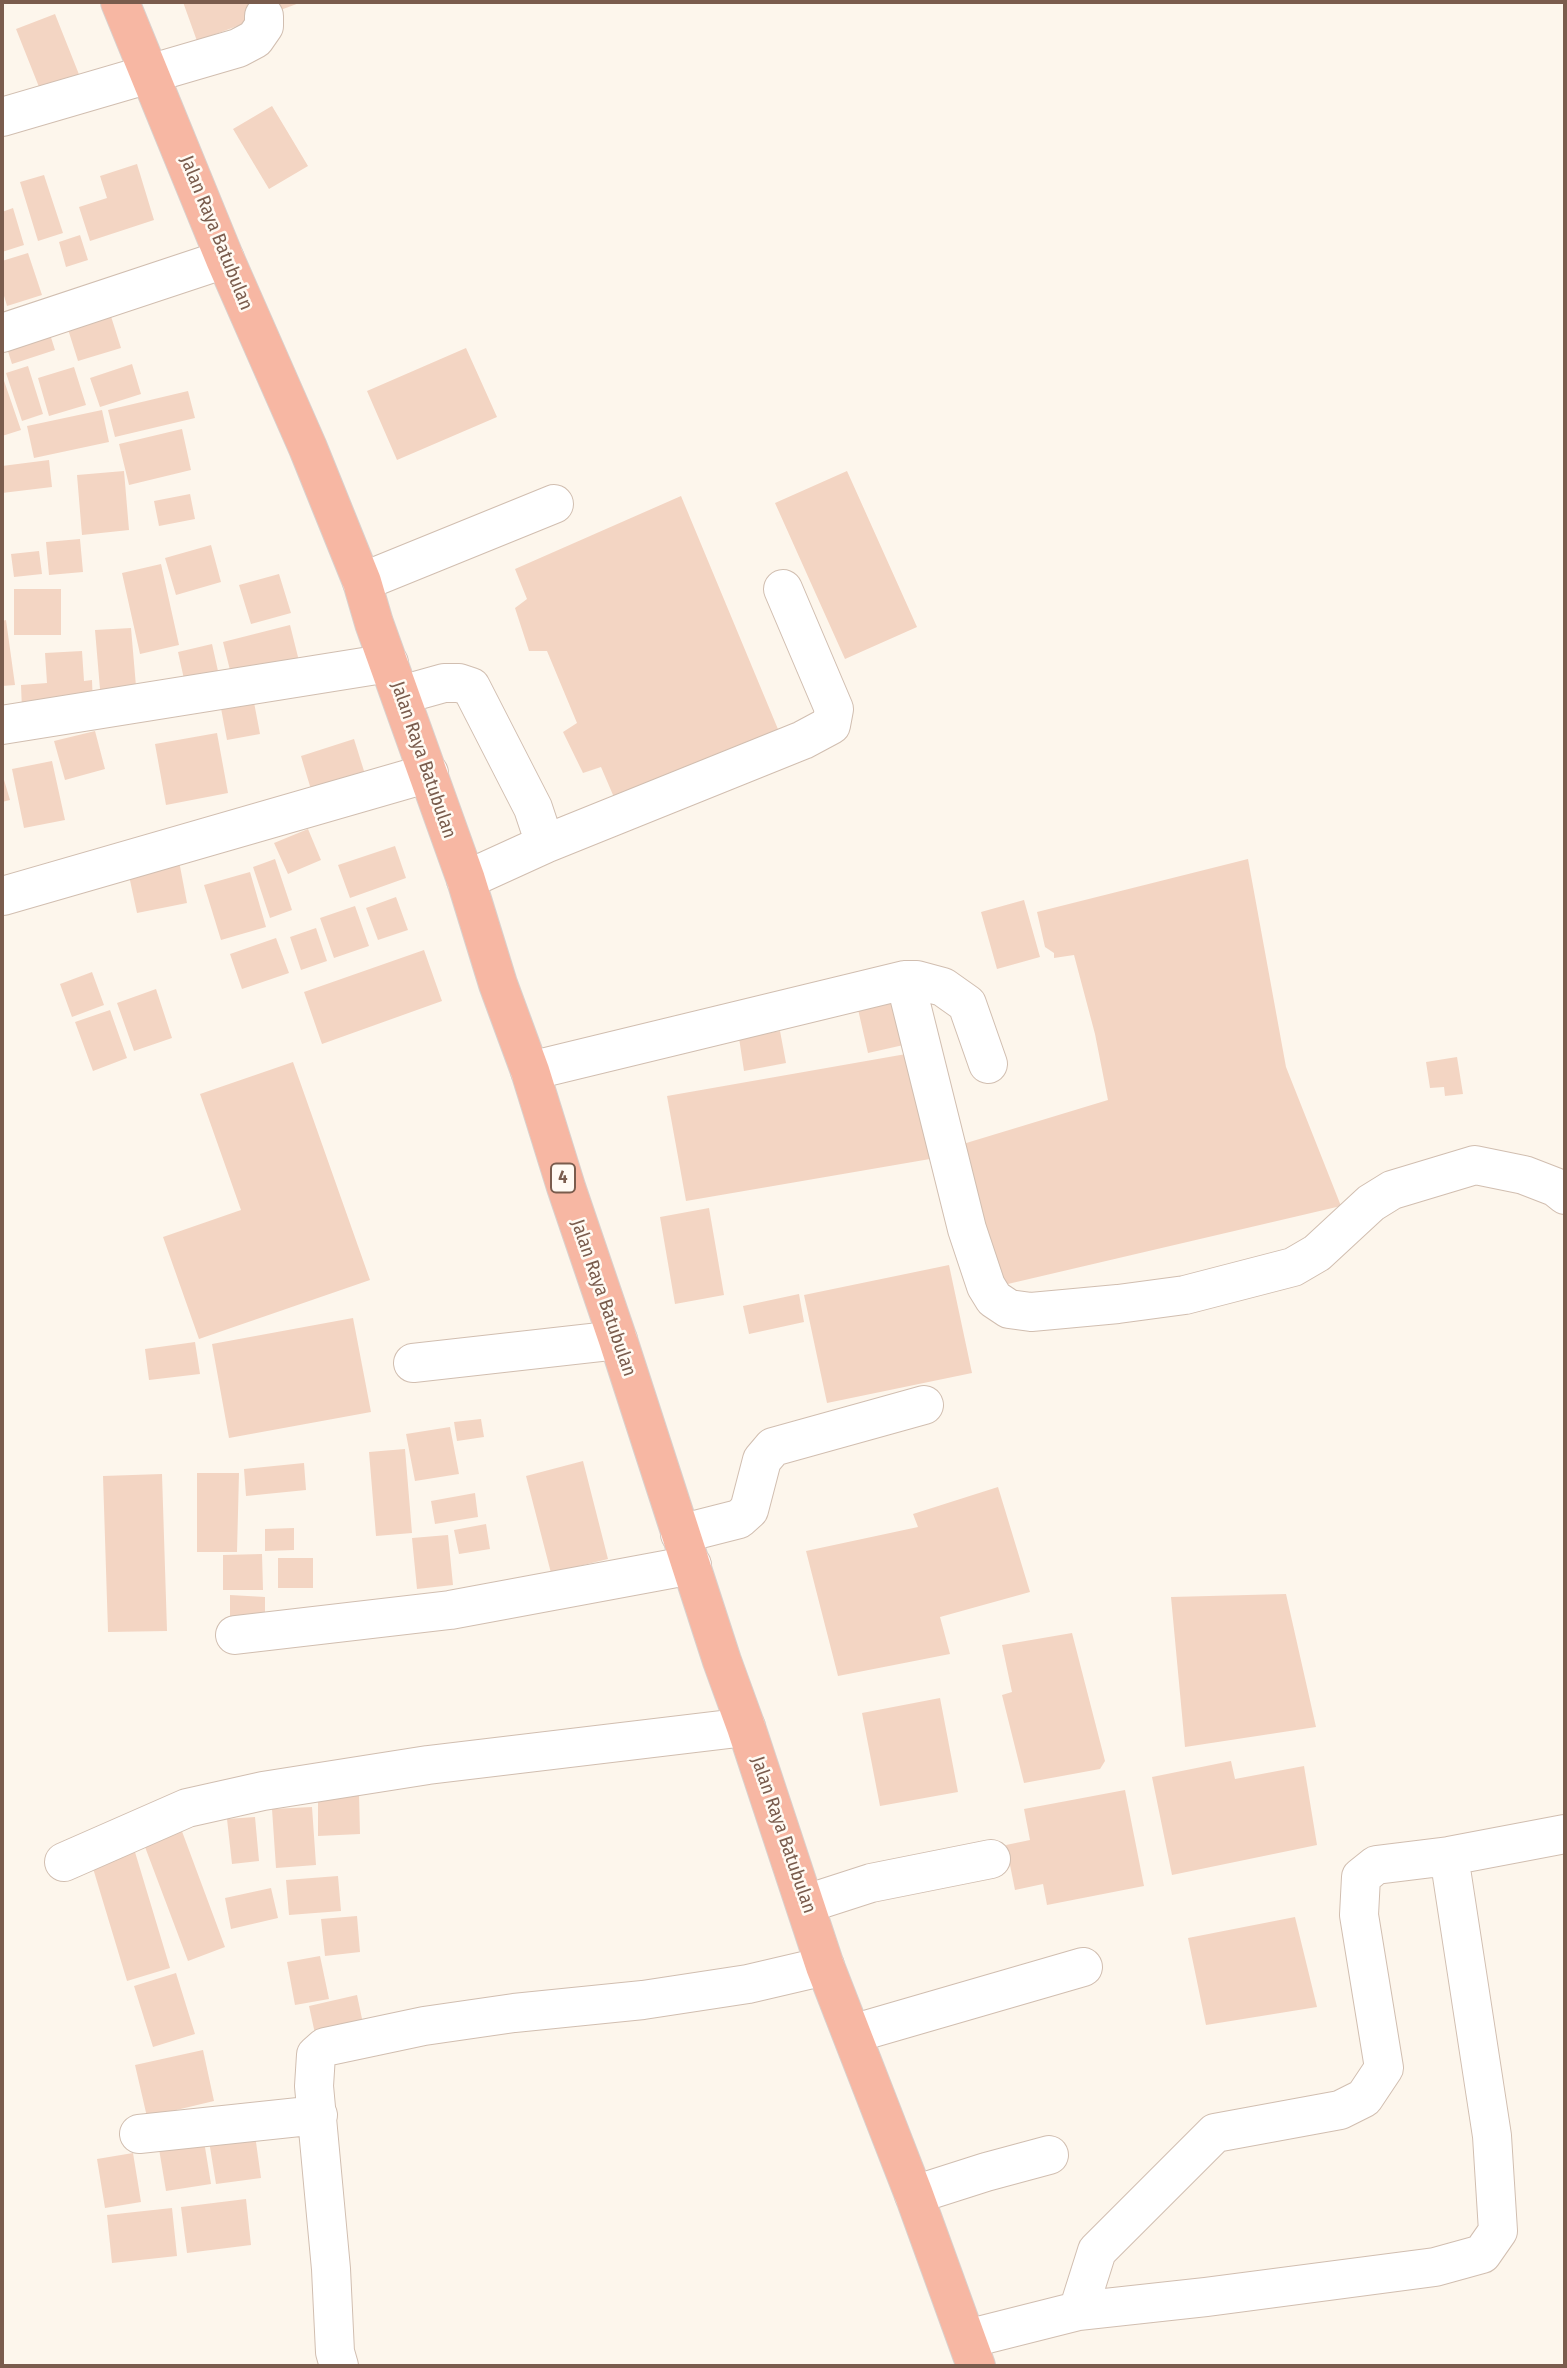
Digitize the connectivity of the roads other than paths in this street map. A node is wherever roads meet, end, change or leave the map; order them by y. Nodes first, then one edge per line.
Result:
1 (120, 2) edge
2 (264, 16) dead end
3 (151, 75) junction
4 (2, 117) edge
5 (225, 259) junction
6 (2, 333) edge
7 (554, 504) dead end
8 (362, 582) junction
9 (783, 589) dead end
10 (395, 679) junction
11 (2, 725) edge
12 (429, 773) junction
13 (545, 844) junction
14 (466, 880) junction
15 (3, 895) edge
16 (905, 980) junction
17 (988, 1064) dead end
18 (530, 1070) junction
19 (1565, 1195) edge
20 (618, 1340) junction
21 (413, 1363) dead end
22 (924, 1405) dead end
23 (686, 1549) junction
24 (236, 1634) dead end
25 (746, 1727) junction
26 (1565, 1834) edge
27 (1449, 1856) junction
28 (991, 1859) dead end
29 (64, 1862) dead end
30 (806, 1904) junction
31 (825, 1966) junction
32 (1083, 1966) dead end
33 (852, 2034) junction
34 (318, 2115) junction
35 (139, 2134) dead end
36 (1049, 2155) dead end
37 (914, 2195) junction
38 (1078, 2311) junction
39 (972, 2353) edge
40 (339, 2366) edge

1 - 3 highway, Jalan Raya Batubulan / 4
2 - 3 street
3 - 4 street
3 - 5 highway, Jalan Raya Batubulan / 4
5 - 6 street
5 - 8 highway, Jalan Raya Batubulan / 4
7 - 8 street
8 - 10 highway, Jalan Raya Batubulan / 4
9 - 13 street
10 - 11 street
10 - 12 highway, Jalan Raya Batubulan / 4
10 - 13 street
12 - 14 highway, Jalan Raya Batubulan / 4
12 - 15 street
13 - 14 street
14 - 18 highway, Jalan Raya Batubulan / 4
16 - 17 street
16 - 18 street
16 - 19 street
18 - 20 highway, Jalan Raya Batubulan / 4
20 - 21 street
20 - 23 highway, Jalan Raya Batubulan / 4
22 - 23 street
23 - 24 street
23 - 25 highway, Jalan Raya Batubulan / 4
25 - 29 street
25 - 30 highway, Jalan Raya Batubulan / 4
26 - 27 street
27 - 38 street
27 - 38 street
28 - 30 street
30 - 31 highway, Jalan Raya Batubulan / 4
31 - 33 highway, Jalan Raya Batubulan / 4
31 - 34 street
32 - 33 street
33 - 37 highway, Jalan Raya Batubulan / 4
34 - 35 street
34 - 40 street
36 - 37 street
37 - 39 highway, Jalan Raya Batubulan / 4
38 - 39 street

